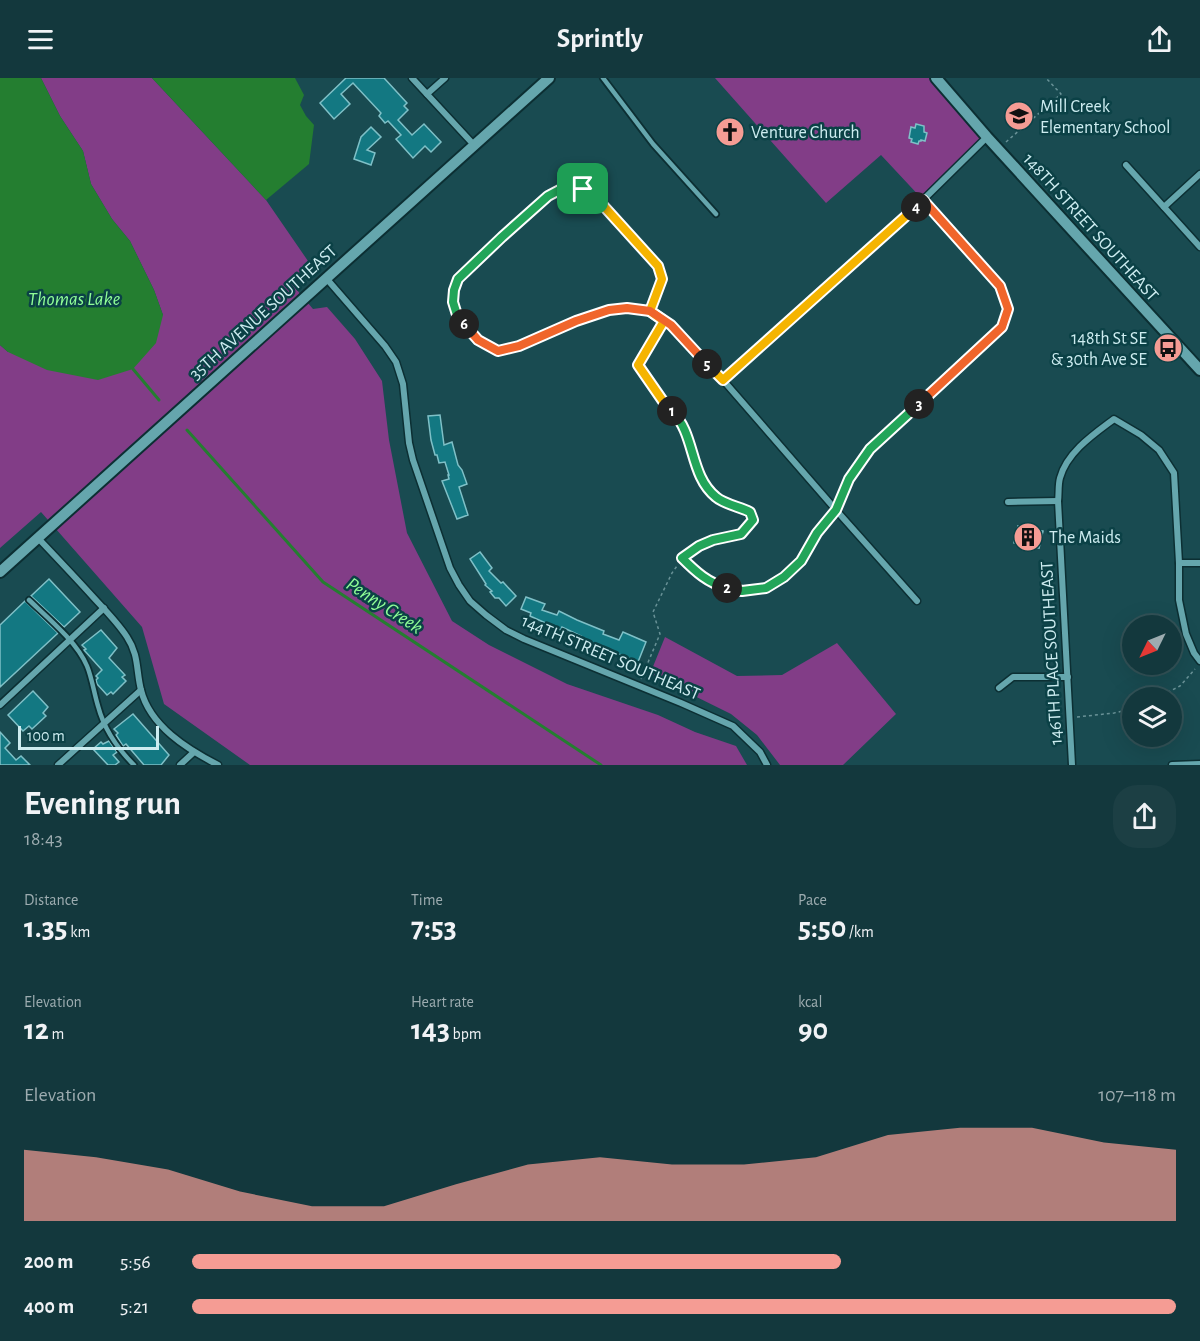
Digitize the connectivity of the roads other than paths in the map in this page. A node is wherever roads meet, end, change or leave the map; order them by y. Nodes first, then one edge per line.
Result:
1 (412, 78) edge
2 (445, 78) edge
3 (549, 78) edge
4 (603, 78) edge
5 (936, 78) edge
6 (427, 94) junction
7 (987, 137) junction
8 (474, 145) junction
9 (1126, 165) dead end
10 (1200, 174) edge
11 (923, 200) junction
12 (1164, 207) junction
13 (716, 214) dead end
14 (1200, 247) edge
15 (326, 278) junction
16 (650, 311) junction
17 (1200, 370) edge
18 (723, 380) junction
19 (1058, 501) junction
20 (1008, 502) dead end
21 (836, 510) junction
22 (37, 537) junction
23 (682, 558) road end
24 (1179, 563) junction
25 (1200, 563) edge
26 (0, 572) edge
27 (29, 600) dead end
28 (917, 602) dead end
29 (104, 608) junction
30 (69, 640) junction
31 (1200, 663) edge
32 (1068, 677) junction
33 (999, 688) dead end
34 (141, 690) junction
35 (0, 705) edge
36 (104, 724) junction
37 (194, 752) junction
38 (1200, 764) edge
39 (58, 765) edge
40 (134, 765) edge
41 (180, 765) edge
42 (218, 765) edge
43 (767, 765) edge
44 (1072, 765) edge
45 (1172, 765) edge

1 - 6 street
2 - 6 street
3 - 8 street, 35TH AVENUE SOUTHEAST
4 - 13 lane
5 - 7 street, 148TH STREET SOUTHEAST
6 - 8 street
7 - 11 street
7 - 17 street, 148TH STREET SOUTHEAST
8 - 15 street, 35TH AVENUE SOUTHEAST
9 - 12 street
10 - 12 street
11 - 18 street
11 - 21 street
12 - 14 street
15 - 22 street, 35TH AVENUE SOUTHEAST
15 - 43 street, 144TH STREET SOUTHEAST
16 - 16 street
16 - 18 street
18 - 21 street
19 - 20 street
19 - 24 street, 146TH PLACE SOUTHEAST
19 - 32 street, 146TH PLACE SOUTHEAST
21 - 23 street
21 - 28 street
22 - 26 street, 35TH AVENUE SOUTHEAST
22 - 29 street
24 - 25 street
24 - 31 street
27 - 30 lane
29 - 30 street
29 - 34 street
30 - 35 street
30 - 36 lane
32 - 33 street
32 - 44 street, 146TH PLACE SOUTHEAST
34 - 36 street
34 - 37 street
36 - 39 street
36 - 40 lane
37 - 41 street
37 - 42 street
38 - 45 street

